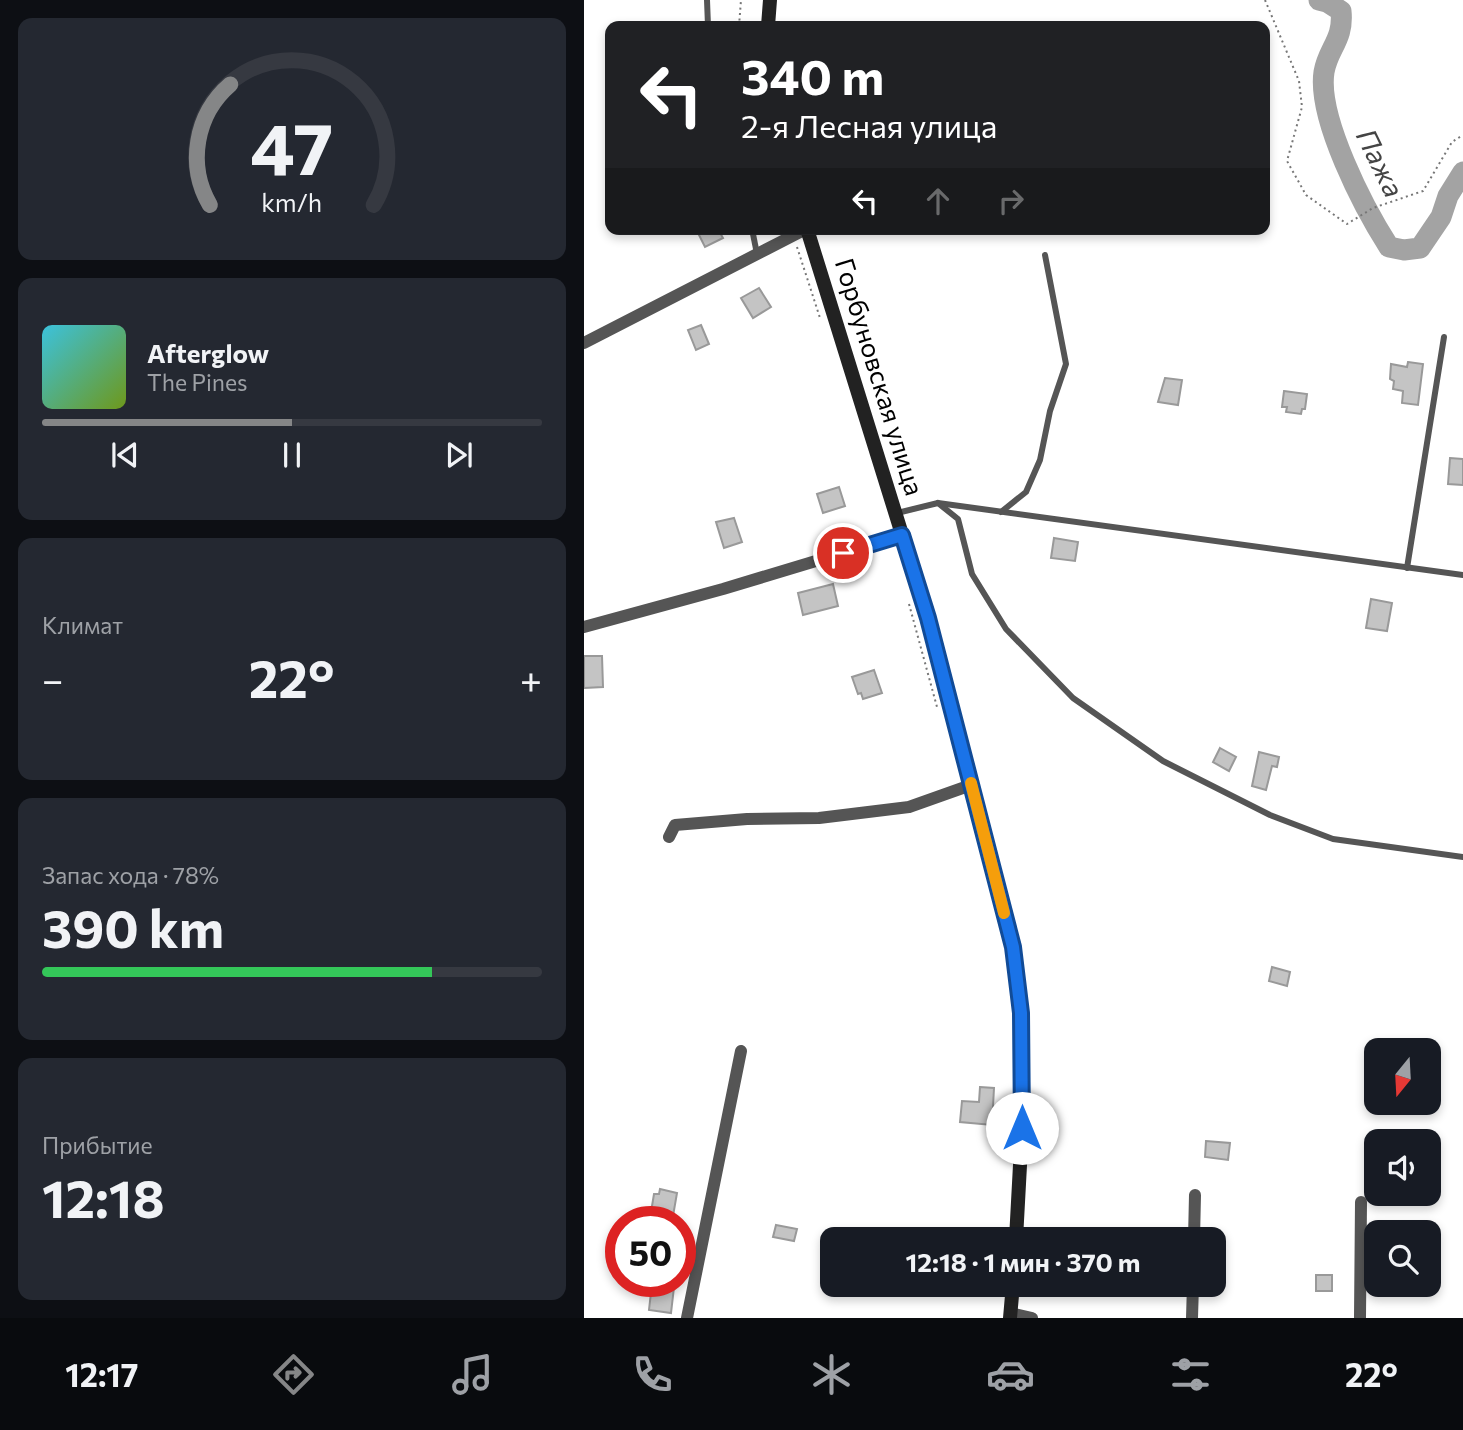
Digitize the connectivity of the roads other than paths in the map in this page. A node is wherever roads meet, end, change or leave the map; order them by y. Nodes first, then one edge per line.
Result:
1 (707, 0) edge
2 (770, 0) edge
3 (708, 21) edge
4 (768, 21) edge
5 (753, 235) edge
6 (795, 235) edge
7 (809, 235) edge
8 (757, 254) junction
9 (1045, 255) dead end
10 (1444, 337) dead end
11 (584, 342) edge
12 (938, 503) junction
13 (1001, 512) junction
14 (896, 513) junction
15 (902, 535) junction
16 (1407, 568) junction
17 (1462, 575) edge
18 (584, 626) edge
19 (971, 785) junction
20 (669, 837) dead end
21 (1462, 857) edge
22 (741, 1051) dead end
23 (1195, 1195) dead end
24 (1361, 1202) dead end
25 (1017, 1227) edge
26 (1194, 1227) edge
27 (1012, 1297) edge
28 (1193, 1297) edge
29 (1010, 1315) edge
30 (687, 1318) edge
31 (1032, 1318) edge
32 (1192, 1318) edge
33 (1360, 1318) edge

1 - 3 lane
2 - 4 main road
5 - 8 lane
6 - 8 street
7 - 14 main road, Горбуновская улица
8 - 11 street
9 - 13 lane
10 - 16 lane
12 - 13 lane
12 - 14 lane
12 - 21 lane
13 - 16 lane
14 - 15 main road, Горбуновская улица
15 - 18 street
15 - 19 main road, Горбуновская улица
16 - 17 lane
19 - 20 street
19 - 25 main road, Горбуновская улица
22 - 30 street
23 - 26 street
24 - 33 street
27 - 29 main road
28 - 32 street
29 - 31 street

